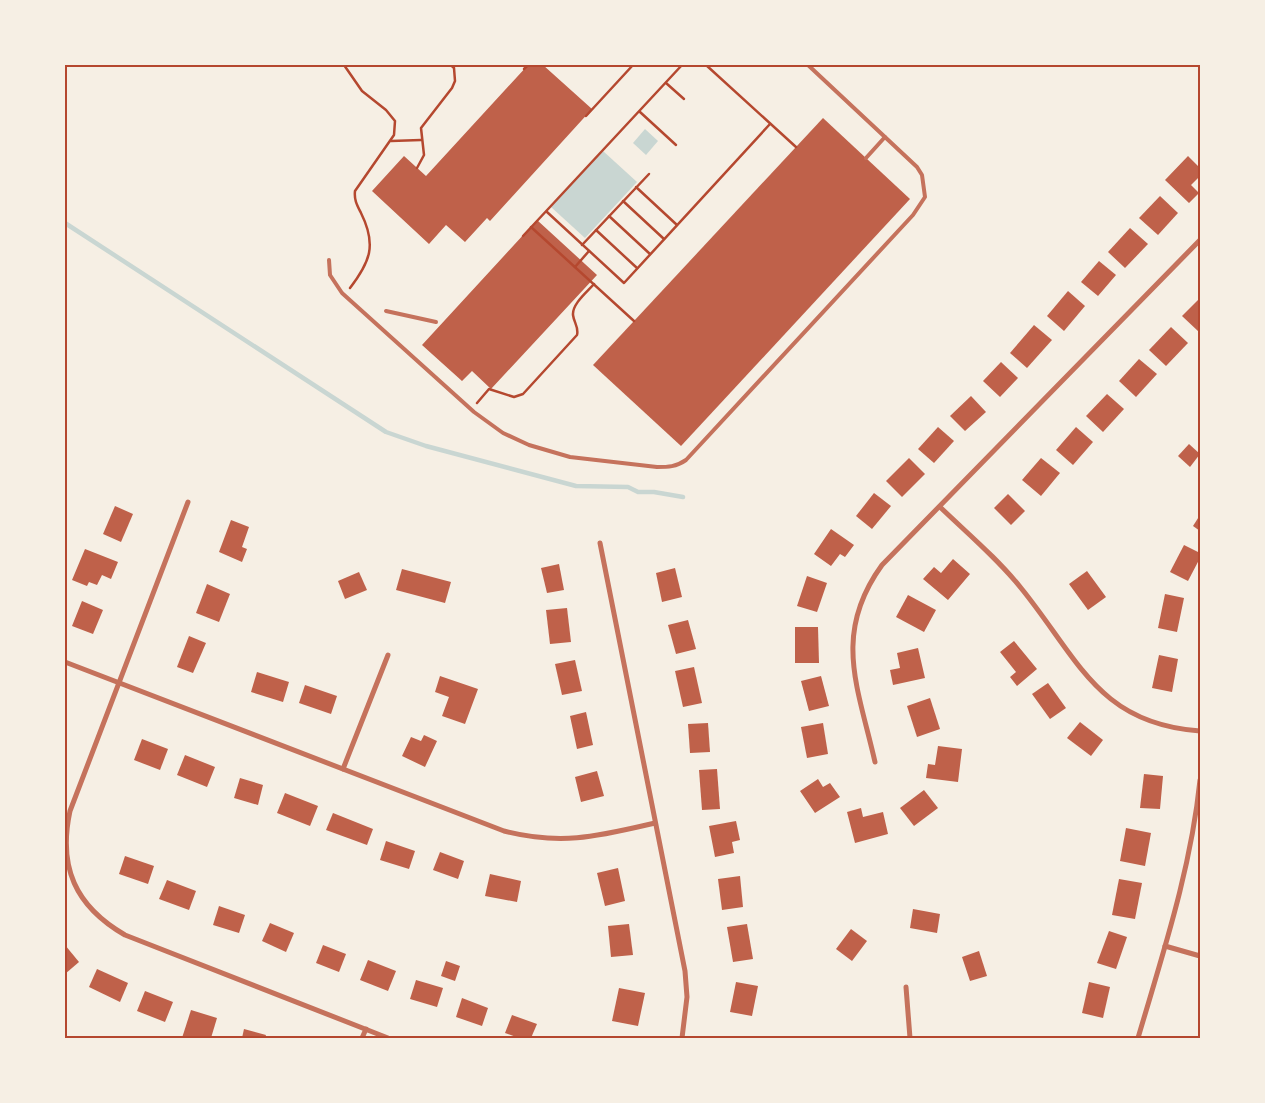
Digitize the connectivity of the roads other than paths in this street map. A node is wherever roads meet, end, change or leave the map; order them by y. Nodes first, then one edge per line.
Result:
1 (808, 65) edge
2 (885, 137) junction
3 (866, 158) dead end
4 (1200, 240) edge
5 (329, 260) dead end
6 (386, 311) dead end
7 (436, 322) dead end
8 (188, 502) dead end
9 (940, 507) junction
10 (600, 543) dead end
11 (388, 655) dead end
12 (65, 662) edge
13 (119, 682) junction
14 (1200, 731) edge
15 (874, 762) dead end
16 (344, 769) junction
17 (1200, 780) edge
18 (655, 823) junction
19 (1165, 946) junction
20 (1200, 956) edge
21 (906, 987) dead end
22 (366, 1029) junction
23 (362, 1038) edge
24 (388, 1038) edge
25 (682, 1038) edge
26 (910, 1038) edge
27 (1138, 1038) edge

1 - 2 lane
2 - 3 lane
2 - 5 lane
4 - 9 street
6 - 7 lane
8 - 13 street
9 - 14 street
9 - 15 street
10 - 18 street
11 - 16 street
12 - 13 street
13 - 16 street
13 - 22 street
16 - 18 street
17 - 19 street
18 - 25 street
19 - 20 street
19 - 27 street
21 - 26 street
22 - 23 street
22 - 24 street

